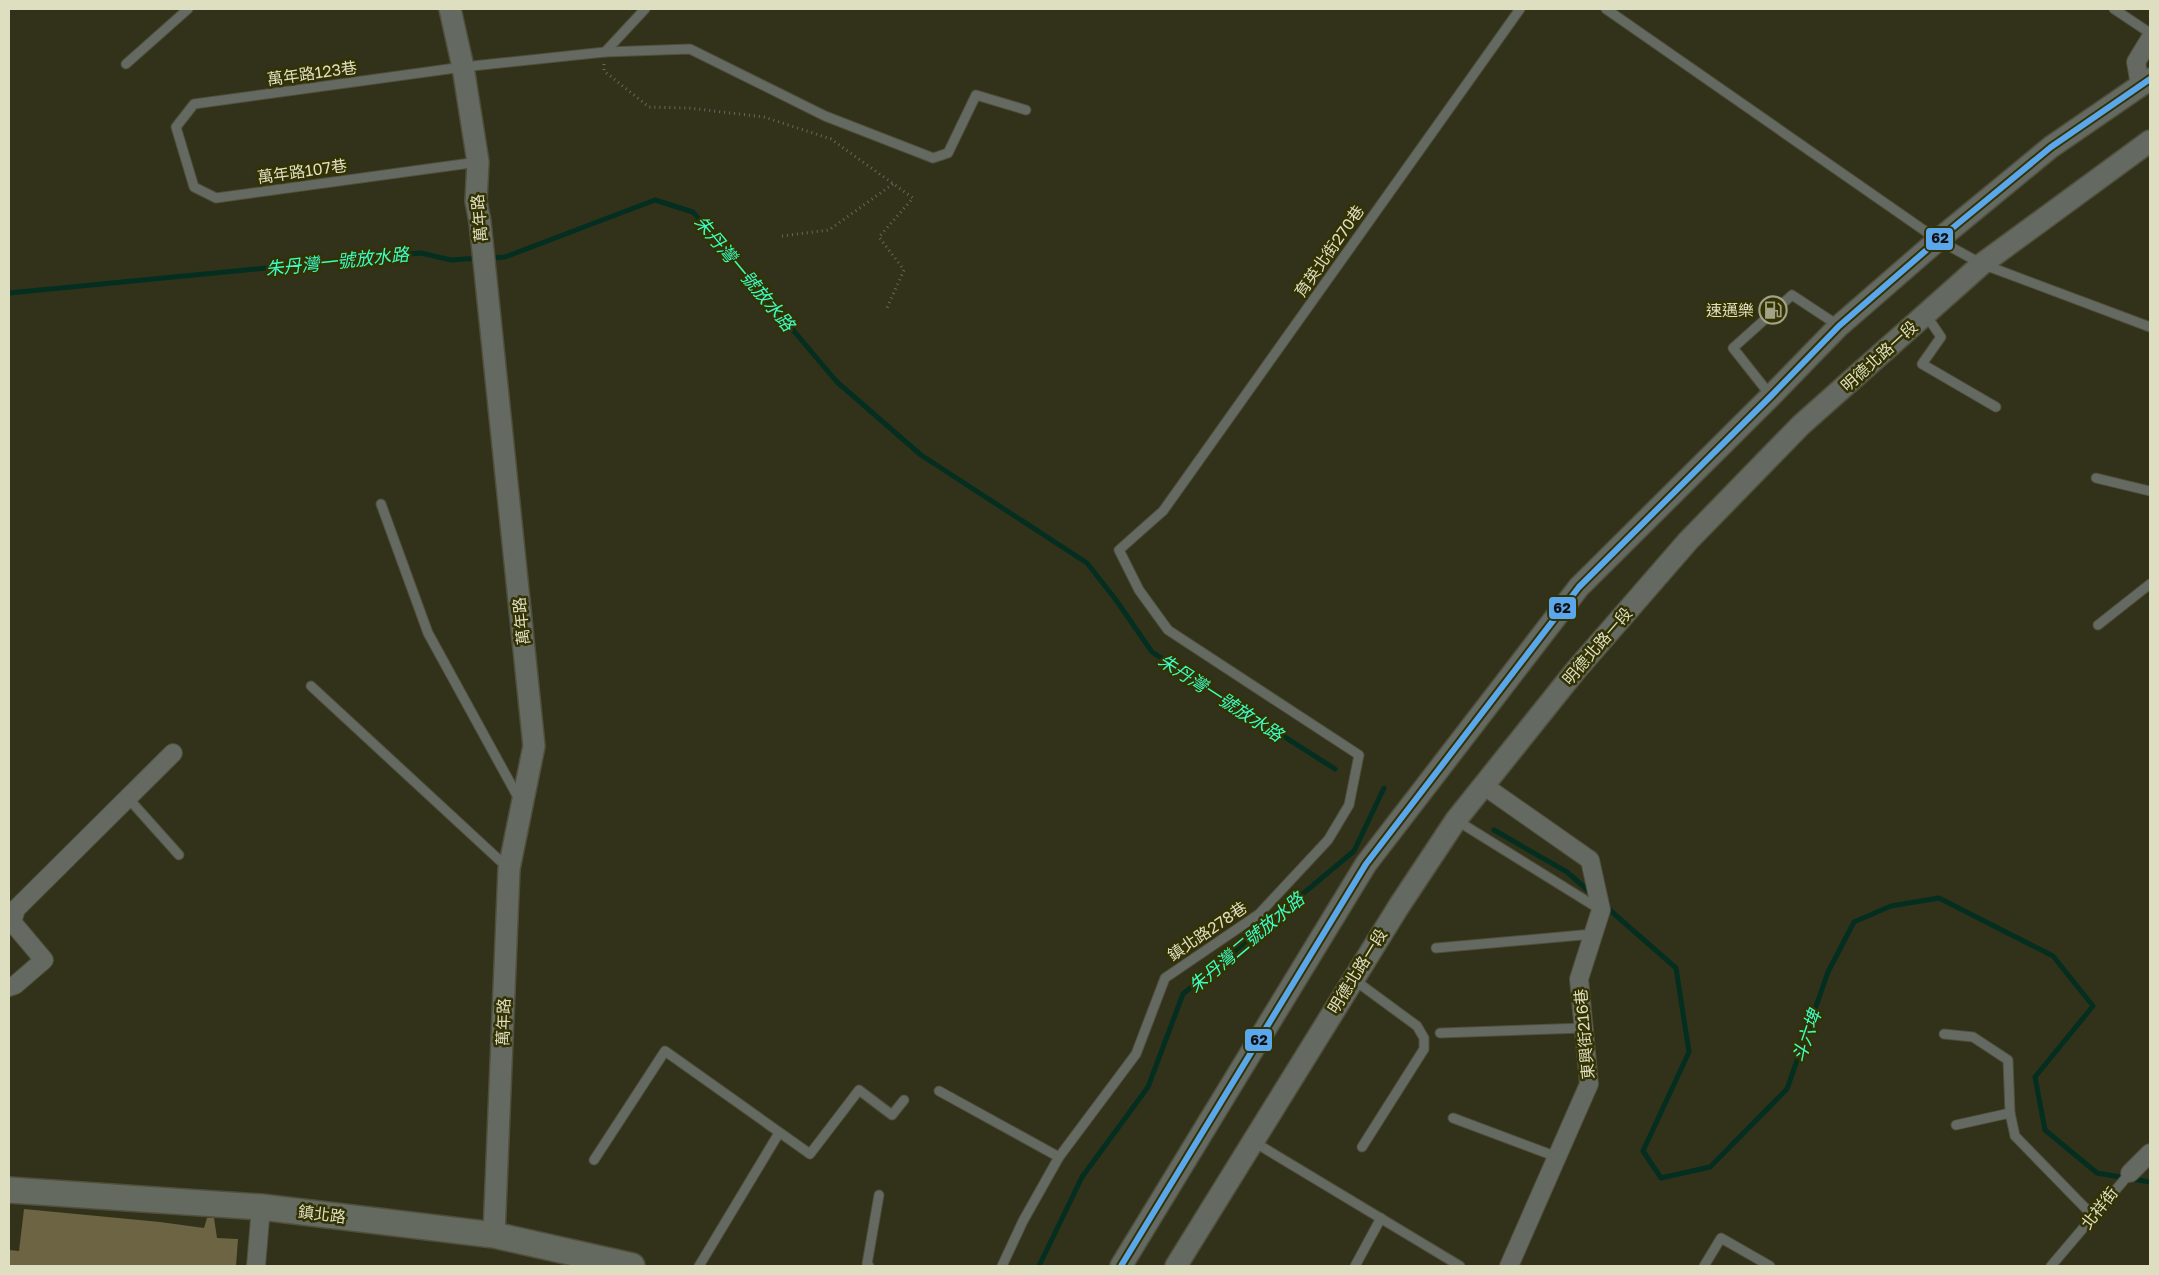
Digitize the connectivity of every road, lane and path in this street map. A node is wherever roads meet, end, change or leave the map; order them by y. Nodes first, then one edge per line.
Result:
1 (188, 9) edge
2 (450, 9) edge
3 (645, 9) edge
4 (1520, 9) edge
5 (1606, 9) edge
6 (2114, 9) edge
7 (2150, 33) edge
8 (2150, 39) edge
9 (605, 52) junction
10 (126, 64) dead end
11 (463, 67) junction
12 (2145, 82) edge
13 (1026, 110) dead end
14 (176, 127) joint
15 (2150, 141) edge
16 (478, 162) junction
17 (893, 184) junction
18 (782, 236) dead end
19 (1938, 240) junction
20 (1982, 264) junction
21 (887, 308) dead end
22 (1926, 314) junction
23 (1839, 326) junction
24 (2150, 327) edge
25 (1771, 396) junction
26 (1996, 407) dead end
27 (2096, 478) dead end
28 (2150, 491) edge
29 (381, 504) dead end
30 (2150, 584) edge
31 (2098, 625) dead end
32 (311, 686) dead end
33 (173, 753) dead end
34 (1359, 755) joint
35 (1483, 784) junction
36 (128, 798) junction
37 (523, 806) junction
38 (1456, 820) junction
39 (179, 855) dead end
40 (509, 869) junction
41 (1601, 910) junction
42 (1593, 934) junction
43 (1436, 948) dead end
44 (1352, 979) junction
45 (9, 987) edge
46 (1584, 1028) junction
47 (1440, 1034) dead end
48 (1944, 1034) dead end
49 (939, 1091) dead end
50 (904, 1100) dead end
51 (2010, 1113) junction
52 (1453, 1118) dead end
53 (1956, 1125) dead end
54 (779, 1132) junction
55 (1254, 1142) junction
56 (1362, 1146) dead end
57 (2150, 1153) edge
58 (1059, 1157) junction
59 (1557, 1158) junction
60 (594, 1160) dead end
61 (2124, 1178) joint
62 (9, 1190) edge
63 (879, 1195) dead end
64 (261, 1207) junction
65 (2094, 1217) junction
66 (1382, 1218) junction
67 (494, 1234) junction
68 (256, 1266) edge
69 (632, 1266) edge
70 (699, 1266) edge
71 (869, 1266) edge
72 (1002, 1266) edge
73 (1120, 1266) edge
74 (1176, 1266) edge
75 (1354, 1266) edge
76 (1460, 1266) edge
77 (1509, 1266) edge
78 (1704, 1266) edge
79 (1770, 1266) edge
80 (2051, 1266) edge

1 - 10 lane
2 - 11 street, 萬年路
3 - 9 lane
4 - 34 lane, 育英北街270巷
5 - 19 lane
6 - 7 lane
8 - 12 street
9 - 11 lane, 萬年路123巷
9 - 13 lane, 萬年路123巷
9 - 17 path
11 - 14 lane, 萬年路123巷
11 - 16 street, 萬年路
12 - 19 street
14 - 16 lane, 萬年路107巷
15 - 20 street, 明德北路一段
16 - 37 street, 萬年路
17 - 18 path
17 - 21 path
19 - 20 lane
19 - 23 street
20 - 22 street, 明德北路一段
20 - 24 lane
22 - 26 lane
22 - 35 street, 明德北路一段
23 - 25 street
23 - 25 lane
25 - 73 street
27 - 28 lane
29 - 37 lane
30 - 31 lane
32 - 40 lane
33 - 36 street
34 - 58 lane, 鎮北路278巷
35 - 38 street, 明德北路一段
35 - 41 street
36 - 39 lane
36 - 45 street
37 - 40 street, 萬年路
38 - 41 lane
38 - 44 street, 明德北路一段
40 - 67 street, 萬年路
41 - 42 street, 東興街216巷
42 - 43 lane
42 - 46 street, 東興街216巷
44 - 55 street, 明德北路一段
44 - 56 lane
46 - 47 lane
46 - 59 street, 東興街216巷
48 - 51 lane
49 - 58 lane
50 - 54 lane
51 - 53 lane
51 - 65 lane
52 - 59 lane
54 - 60 lane
54 - 70 lane
55 - 66 lane
55 - 74 street, 明德北路一段
57 - 61 street, 北祥街
58 - 72 lane, 鎮北路278巷
59 - 77 street, 東興街216巷
61 - 65 lane, 北祥街
62 - 64 main road, 鎮北路
63 - 71 lane
64 - 67 main road, 鎮北路
64 - 68 street
65 - 80 lane, 北祥街
66 - 75 lane
66 - 76 lane
67 - 69 main road, 鎮北路
78 - 79 lane

